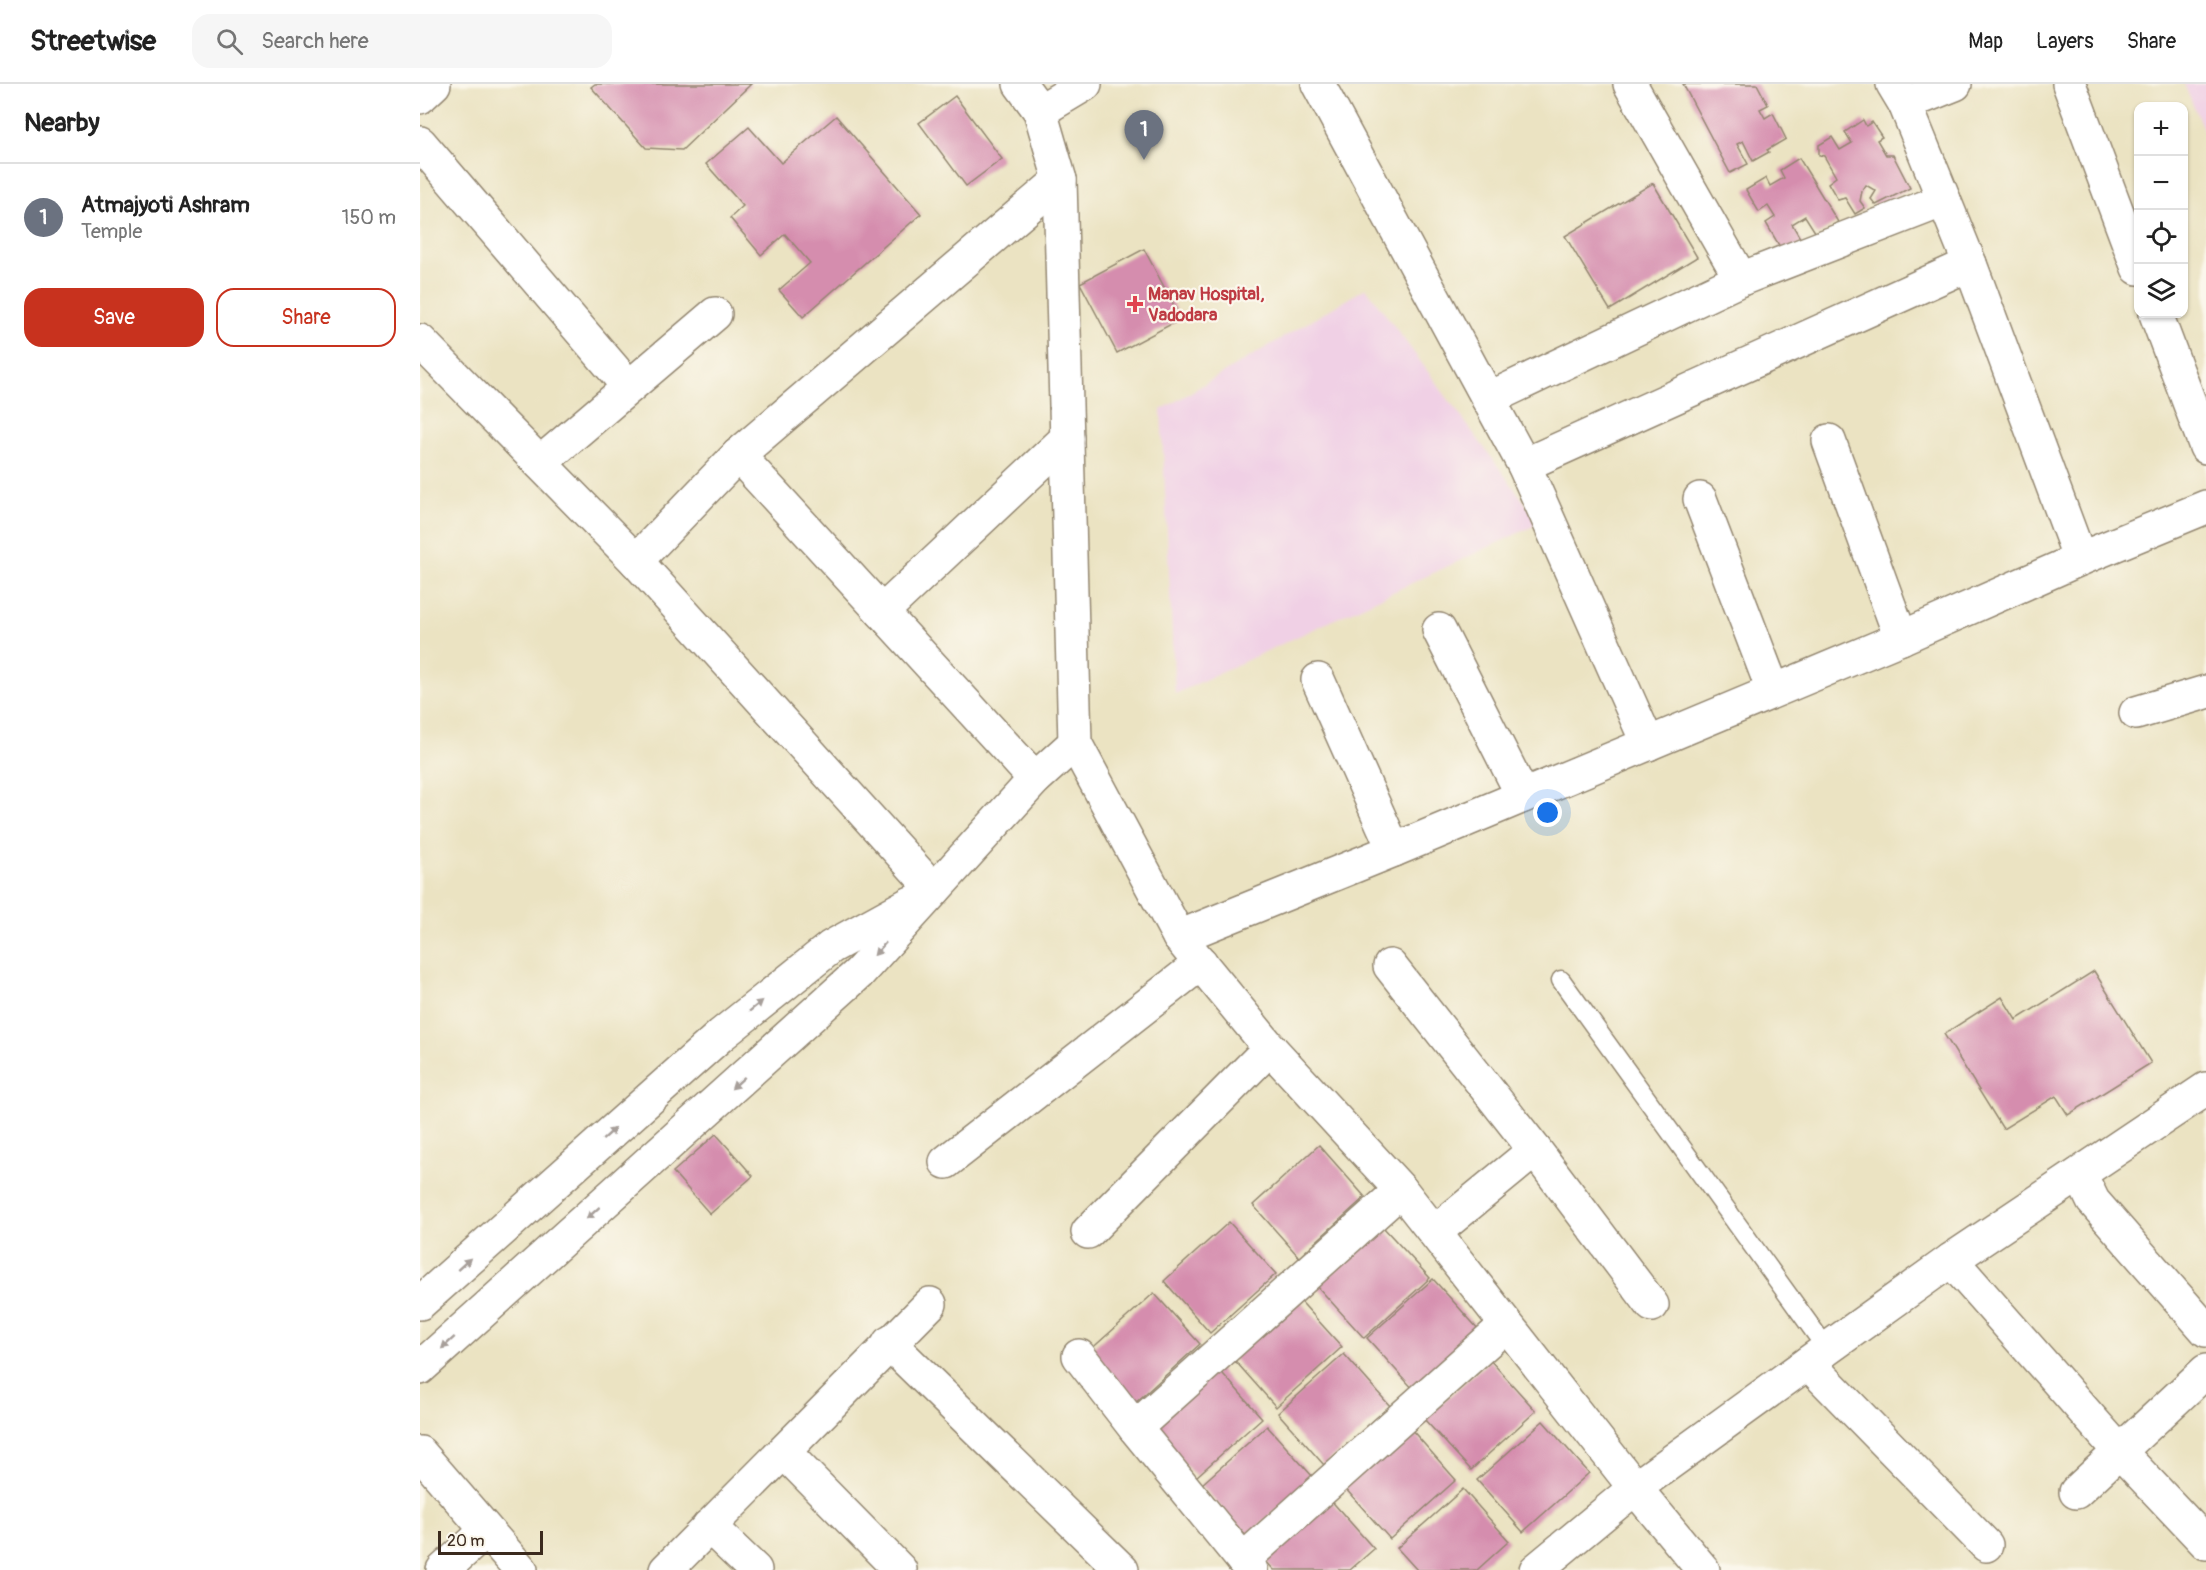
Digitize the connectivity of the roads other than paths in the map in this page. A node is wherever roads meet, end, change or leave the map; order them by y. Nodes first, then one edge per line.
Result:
1 (434, 84) edge
2 (1020, 84) edge
3 (1085, 84) edge
4 (1318, 84) edge
5 (1630, 84) edge
6 (1955, 84) edge
7 (2069, 84) edge
8 (1899, 94) edge
9 (420, 97) edge
10 (1040, 111) junction
11 (420, 143) edge
12 (1060, 180) junction
13 (1944, 200) junction
14 (1970, 264) junction
15 (2137, 264) edge
16 (1741, 279) junction
17 (715, 314) dead end
18 (2158, 318) edge
19 (420, 341) edge
20 (629, 387) junction
21 (1488, 399) junction
22 (1067, 438) junction
23 (1829, 441) dead end
24 (2206, 447) edge
25 (738, 455) junction
26 (540, 464) junction
27 (1524, 465) junction
28 (1700, 499) dead end
29 (2206, 507) edge
30 (2079, 559) junction
31 (636, 561) junction
32 (882, 612) junction
33 (1439, 630) dead end
34 (1901, 638) junction
35 (1318, 680) dead end
36 (1773, 690) junction
37 (2206, 692) edge
38 (2136, 713) dead end
39 (1075, 743) junction
40 (1648, 744) junction
41 (1035, 779) junction
42 (1523, 796) junction
43 (1395, 850) junction
44 (934, 890) junction
45 (1179, 937) junction
46 (1201, 963) junction
47 (1390, 966) dead end
48 (1561, 980) dead end
49 (1270, 1048) junction
50 (2206, 1089) edge
51 (1535, 1150) junction
52 (946, 1162) dead end
53 (2080, 1174) junction
54 (1401, 1190) junction
55 (1088, 1232) dead end
56 (1435, 1232) junction
57 (1951, 1260) junction
58 (420, 1303) edge
59 (930, 1304) dead end
60 (1652, 1305) dead end
61 (1506, 1325) junction
62 (2206, 1330) edge
63 (889, 1343) junction
64 (1079, 1356) dead end
65 (1818, 1356) junction
66 (420, 1368) edge
67 (2206, 1371) edge
68 (1135, 1428) junction
69 (784, 1452) junction
70 (2120, 1452) junction
71 (420, 1453) edge
72 (1635, 1488) junction
73 (2076, 1492) dead end
74 (709, 1526) junction
75 (486, 1531) junction
76 (2206, 1543) edge
77 (1986, 1545) dead end
78 (1247, 1565) edge
79 (443, 1570) edge
80 (521, 1570) edge
81 (666, 1570) edge
82 (755, 1570) edge
83 (900, 1570) edge
84 (1122, 1570) edge
85 (1536, 1570) edge
86 (1703, 1570) edge

1 - 9 street
2 - 10 street
3 - 10 street
4 - 21 street
5 - 16 street
6 - 8 street
7 - 15 street
8 - 13 street
10 - 12 street
11 - 20 street
12 - 22 street
12 - 25 street
13 - 14 street
13 - 16 street
14 - 27 street
14 - 30 street
16 - 21 street
17 - 20 street
18 - 24 street
19 - 26 street
20 - 26 street
21 - 27 street
22 - 32 street
22 - 39 street
23 - 34 street
25 - 31 street
25 - 32 street
26 - 31 street
27 - 40 street
28 - 36 street
29 - 30 street
30 - 34 street
31 - 44 street
32 - 41 street
33 - 42 street
34 - 36 street
35 - 43 street
36 - 40 street
37 - 38 street
39 - 41 street
39 - 45 street
40 - 42 street
41 - 44 street
42 - 43 street
43 - 45 street
58 -> 44 street
44 -> 66 street
45 - 46 street
46 - 49 street
46 - 52 street
47 - 51 street
48 - 65 lane
49 - 54 street
49 - 55 street
50 - 53 street
51 - 56 street
51 - 60 street
53 - 57 street
53 - 62 street
54 - 56 street
54 - 68 street
56 - 61 street
57 - 65 street
57 - 70 street
59 - 63 street
61 - 72 street
61 - 78 street
63 - 69 street
63 - 84 street
64 - 68 street
65 - 72 street
65 - 77 street
67 - 70 street
68 - 78 street
69 - 74 street
69 - 83 street
70 - 73 street
70 - 76 street
71 - 75 street
72 - 85 street
72 - 86 street
74 - 81 street
74 - 82 street
75 - 79 street
75 - 80 street

